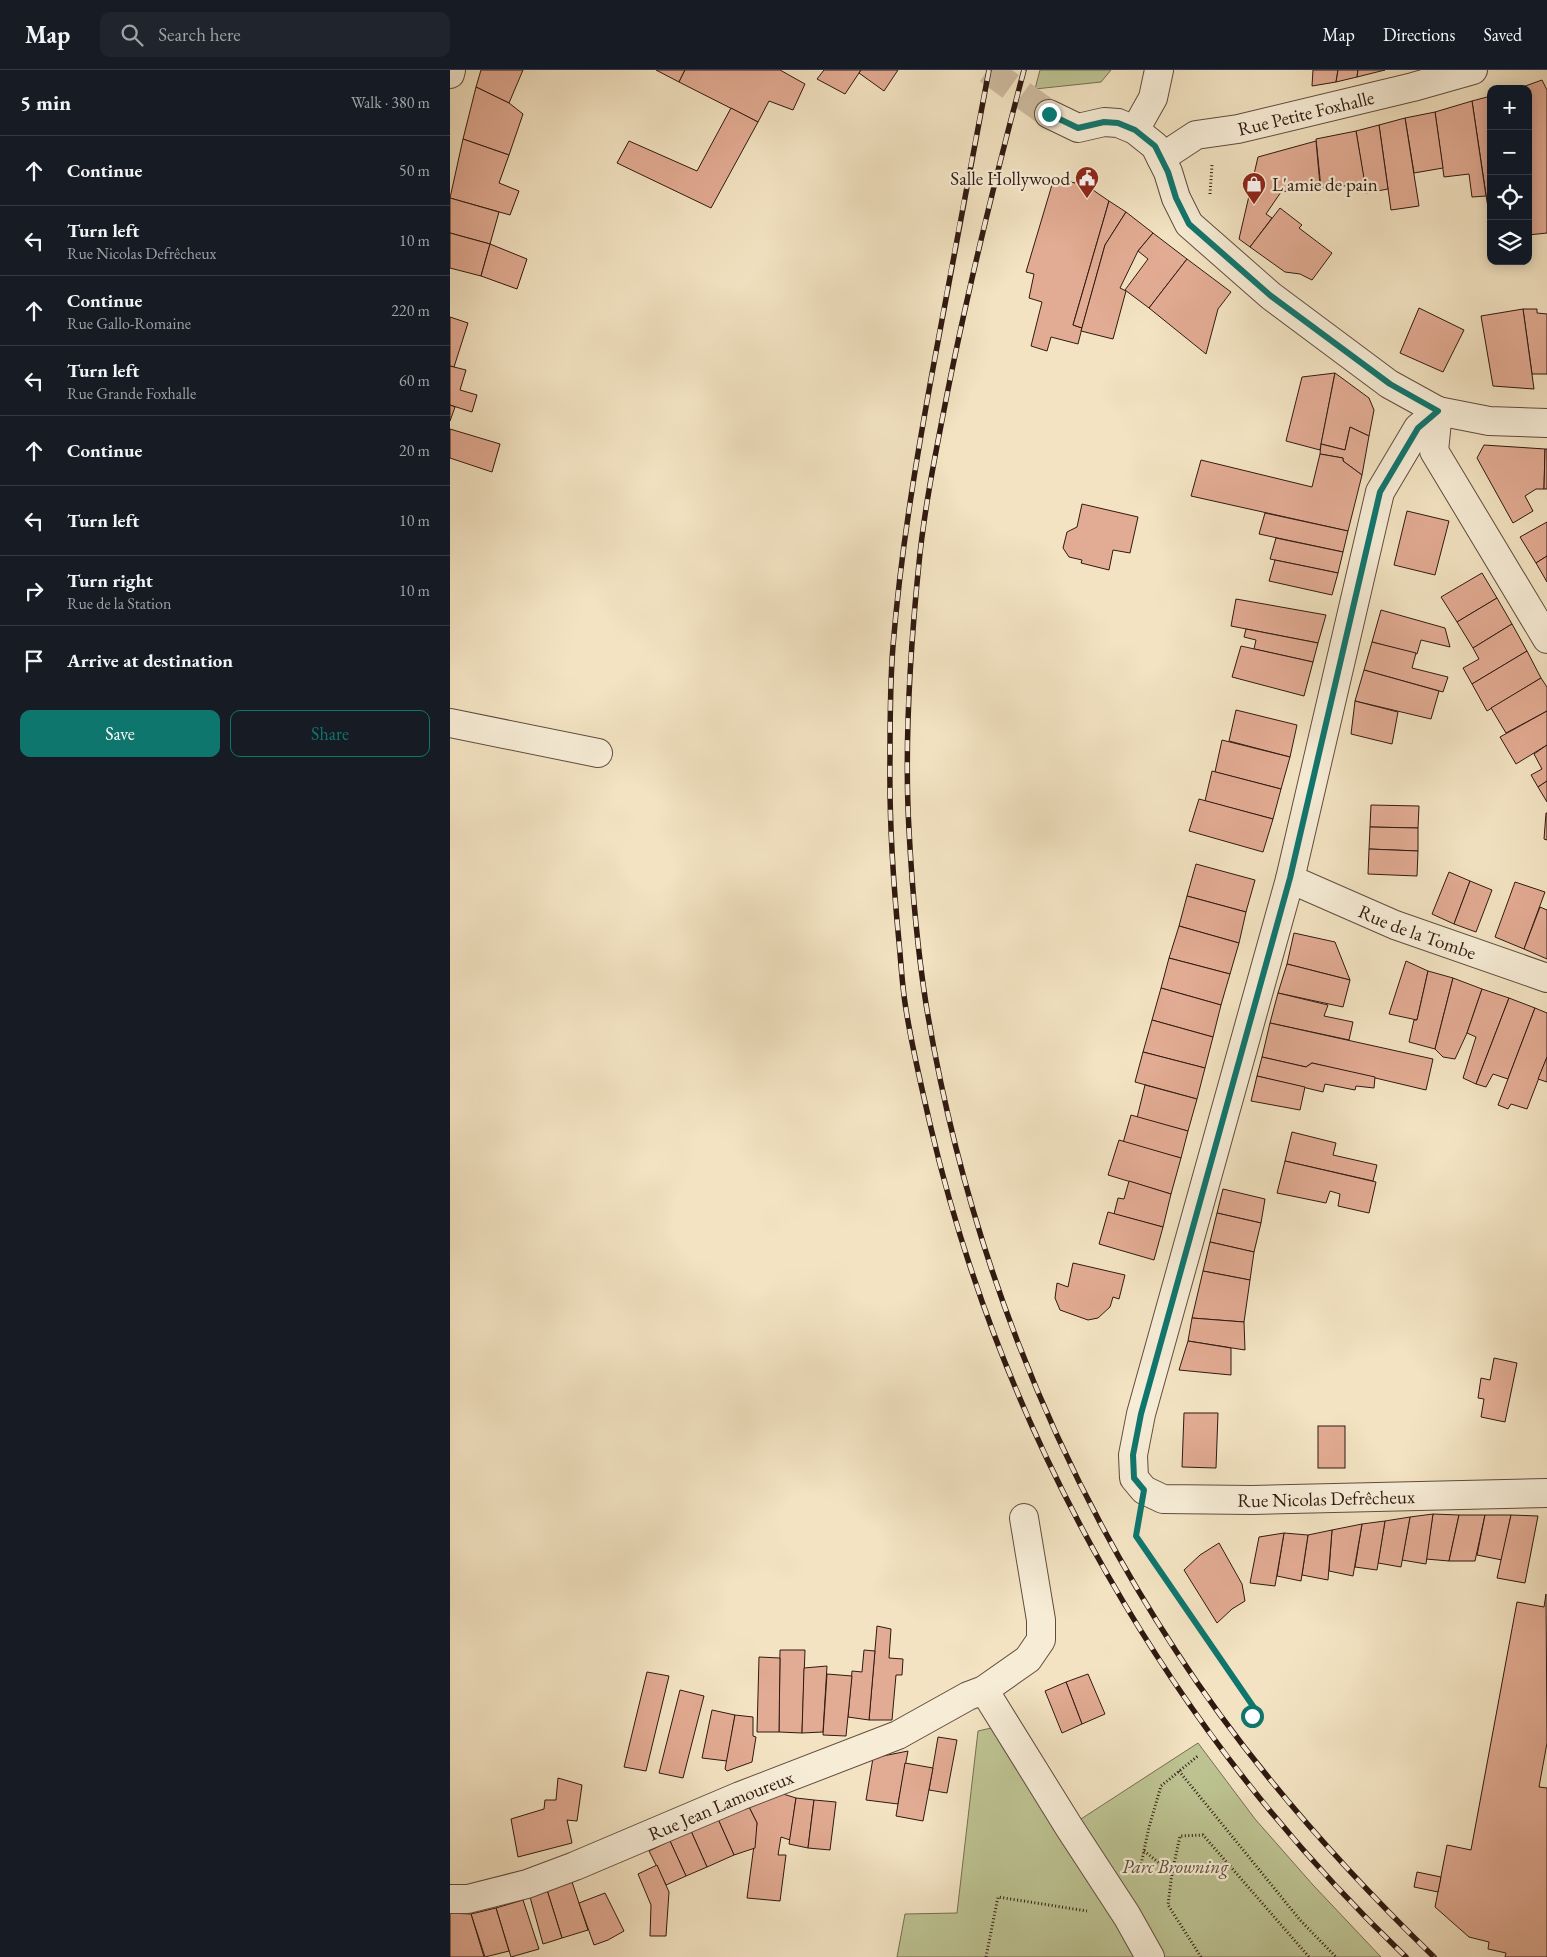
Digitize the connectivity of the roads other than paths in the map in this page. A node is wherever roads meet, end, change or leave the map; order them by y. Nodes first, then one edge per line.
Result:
1 (451, 70) edge
2 (1159, 70) edge
3 (1473, 70) edge
4 (450, 74) edge
5 (1049, 114) tunnel mouth
6 (1135, 130) junction
7 (1161, 158) junction
8 (1438, 411) junction
9 (1547, 423) edge
10 (1547, 639) edge
11 (450, 723) edge
12 (598, 753) dead end
13 (1290, 878) junction
14 (1547, 978) edge
15 (1547, 1493) edge
16 (1024, 1518) dead end
17 (984, 1690) junction
18 (450, 1899) edge
19 (1150, 1957) edge

1 - 4 street
2 - 6 street
3 - 7 street, Rue Petite Foxhalle
5 - 6 street
6 - 7 street
7 - 8 street
8 - 9 street
8 - 10 street
8 - 13 street
11 - 12 street
13 - 14 street, Rue de la Tombe
13 - 15 street, Rue Nicolas Defrêcheux
16 - 17 street, Rue Jean Lamoureux
17 - 18 street, Rue Jean Lamoureux
17 - 19 street

